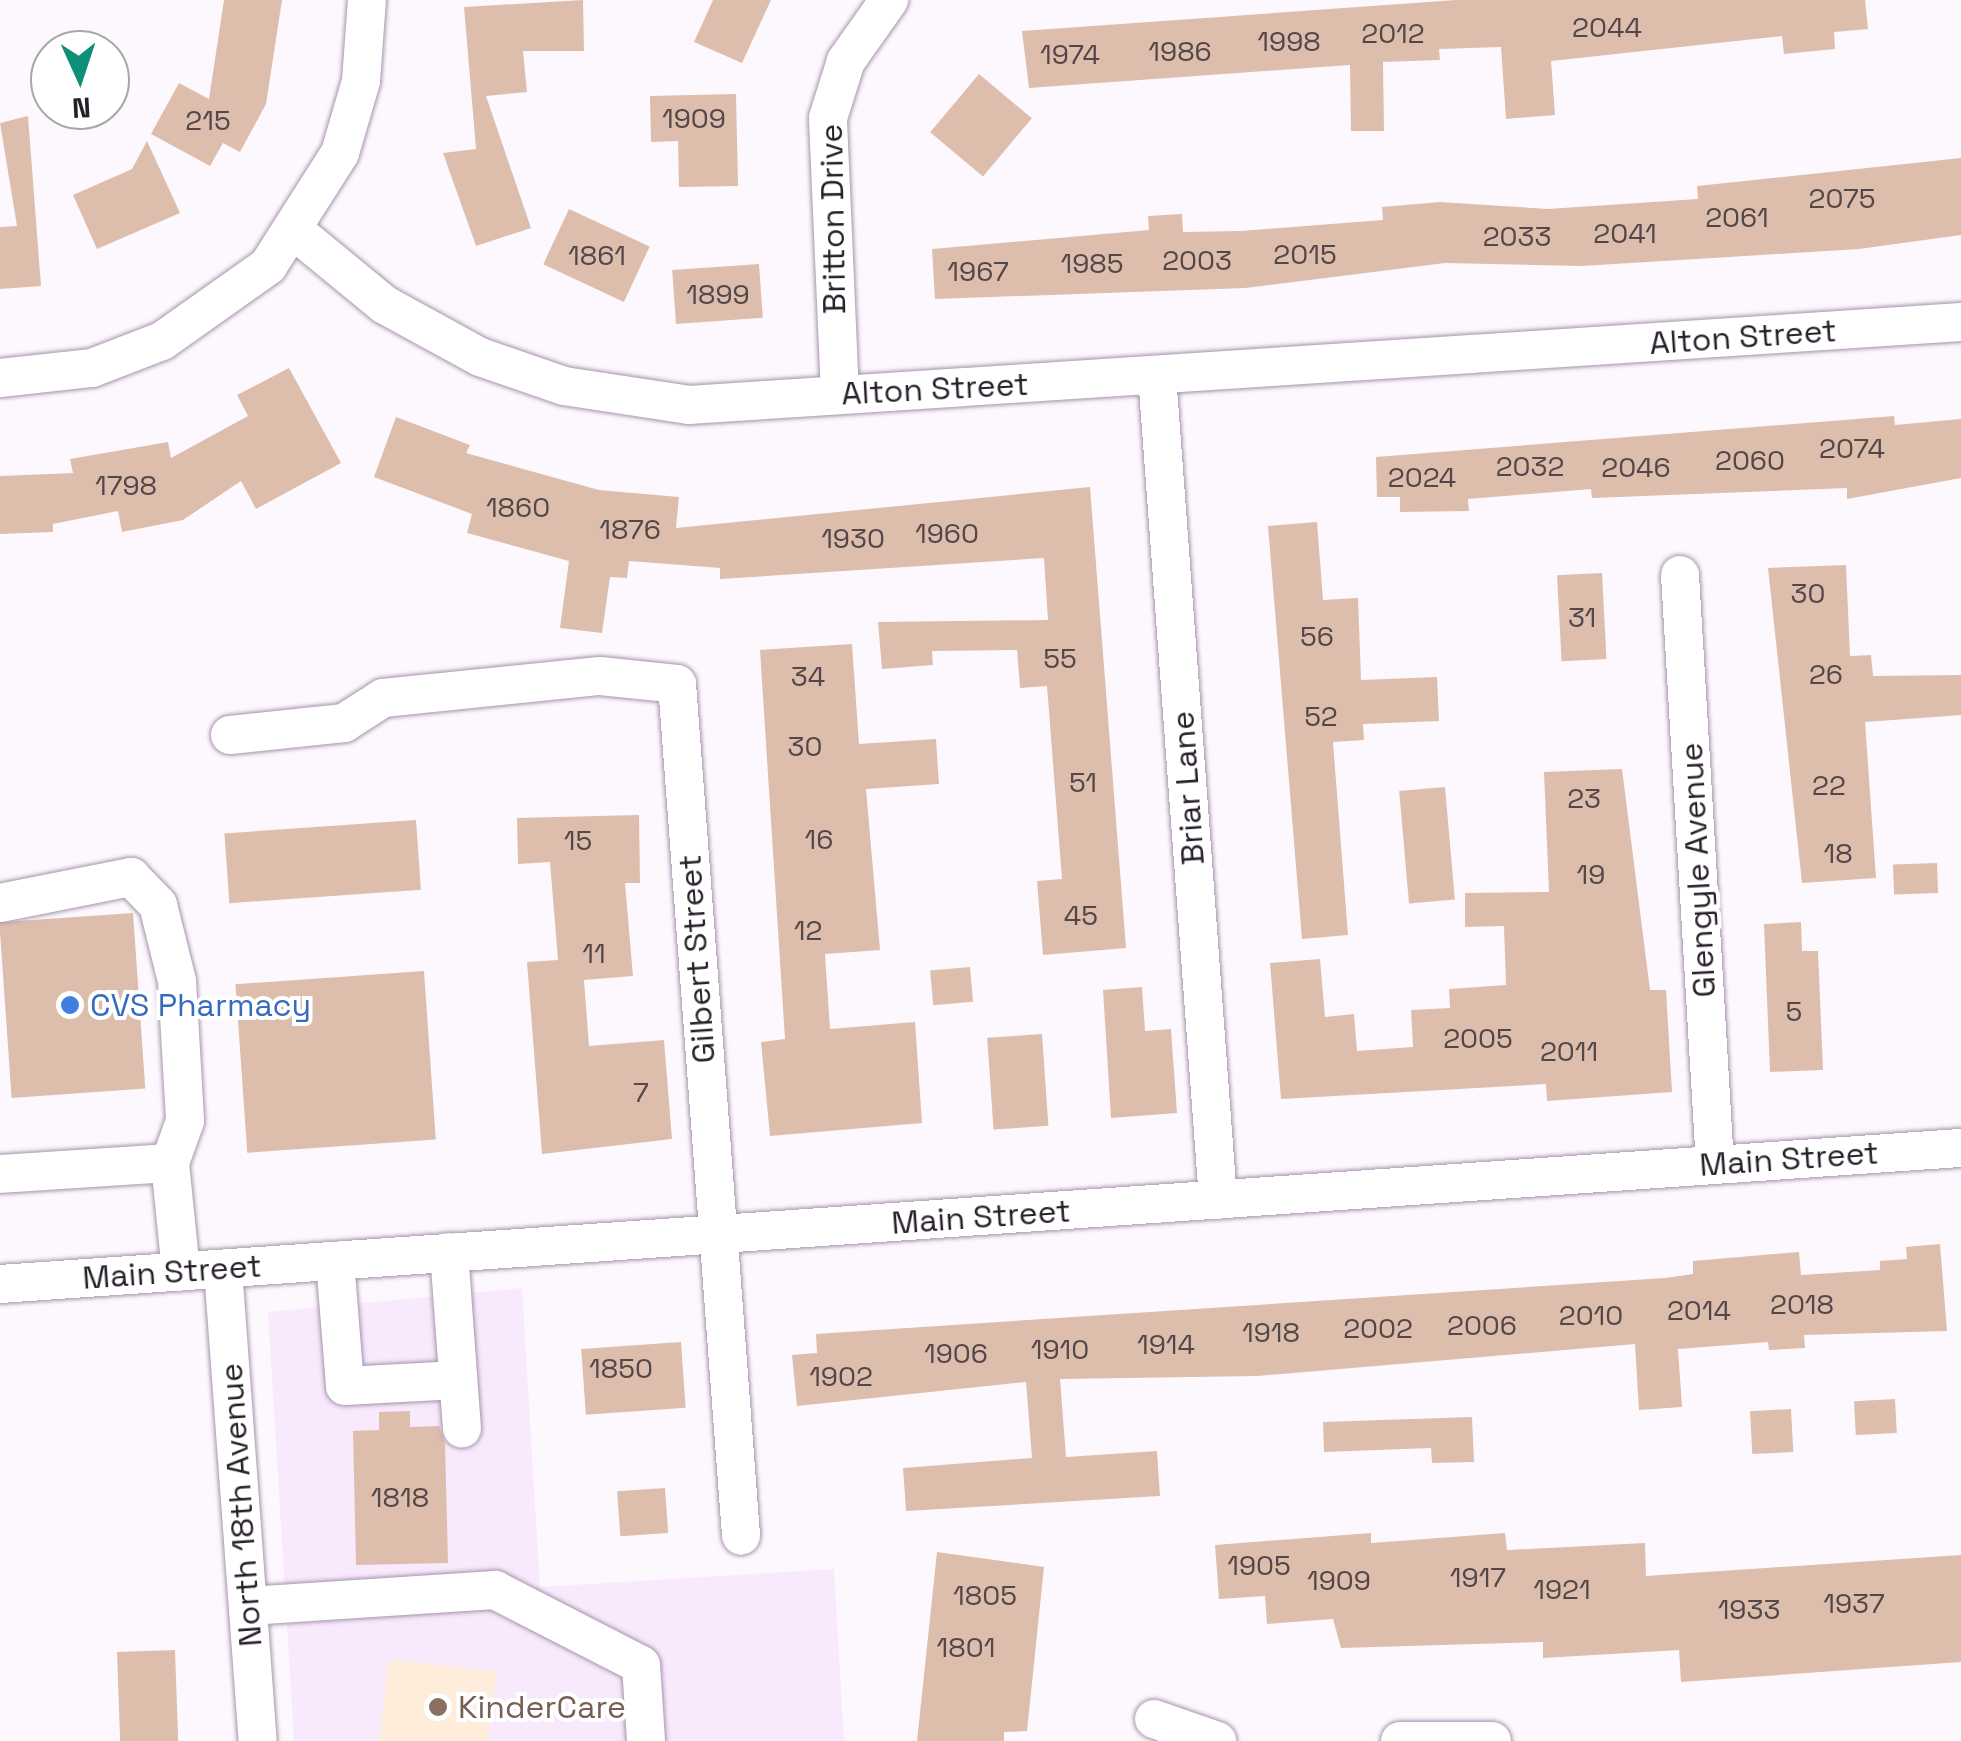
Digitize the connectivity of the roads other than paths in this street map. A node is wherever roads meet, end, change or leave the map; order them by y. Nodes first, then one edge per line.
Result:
1 (367, 0) edge
2 (890, 0) edge
3 (296, 232) junction
4 (1961, 322) edge
5 (1157, 376) junction
6 (0, 378) edge
7 (840, 395) junction
8 (1680, 575) dead end
9 (230, 735) dead end
10 (0, 903) edge
11 (1961, 1148) edge
12 (170, 1162) junction
13 (1715, 1164) junction
14 (0, 1174) edge
15 (1218, 1200) junction
16 (718, 1233) junction
17 (449, 1252) junction
18 (335, 1261) junction
19 (223, 1268) junction
20 (181, 1272) junction
21 (0, 1284) edge
22 (458, 1380) junction
23 (462, 1428) dead end
24 (741, 1536) dead end
25 (248, 1606) junction
26 (1154, 1719) dead end
27 (258, 1741) edge
28 (646, 1741) edge
29 (1216, 1741) edge
30 (1400, 1741) edge
31 (1492, 1741) edge

1 - 3 street
2 - 7 street, Britton Drive
3 - 6 street
3 - 7 street, Alton Street
4 - 5 street, Alton Street
5 - 7 street, Alton Street
5 - 15 street, Briar Lane
8 - 13 street, Glengyle Avenue
9 - 16 street, Gilbert Street
10 - 12 street
11 - 13 street, Main Street
12 - 14 street
12 - 20 street
13 - 15 street, Main Street
15 - 16 street, Main Street
16 - 17 street, Main Street
16 - 24 street, Gilbert Street
17 - 18 street, Main Street
17 - 22 street
18 - 19 street, Main Street
18 - 22 street
19 - 20 street, Main Street
19 - 25 street, North 18th Avenue
20 - 21 street, Main Street
22 - 23 street
25 - 27 street, North 18th Avenue
25 - 28 street
26 - 29 street
30 - 31 street

